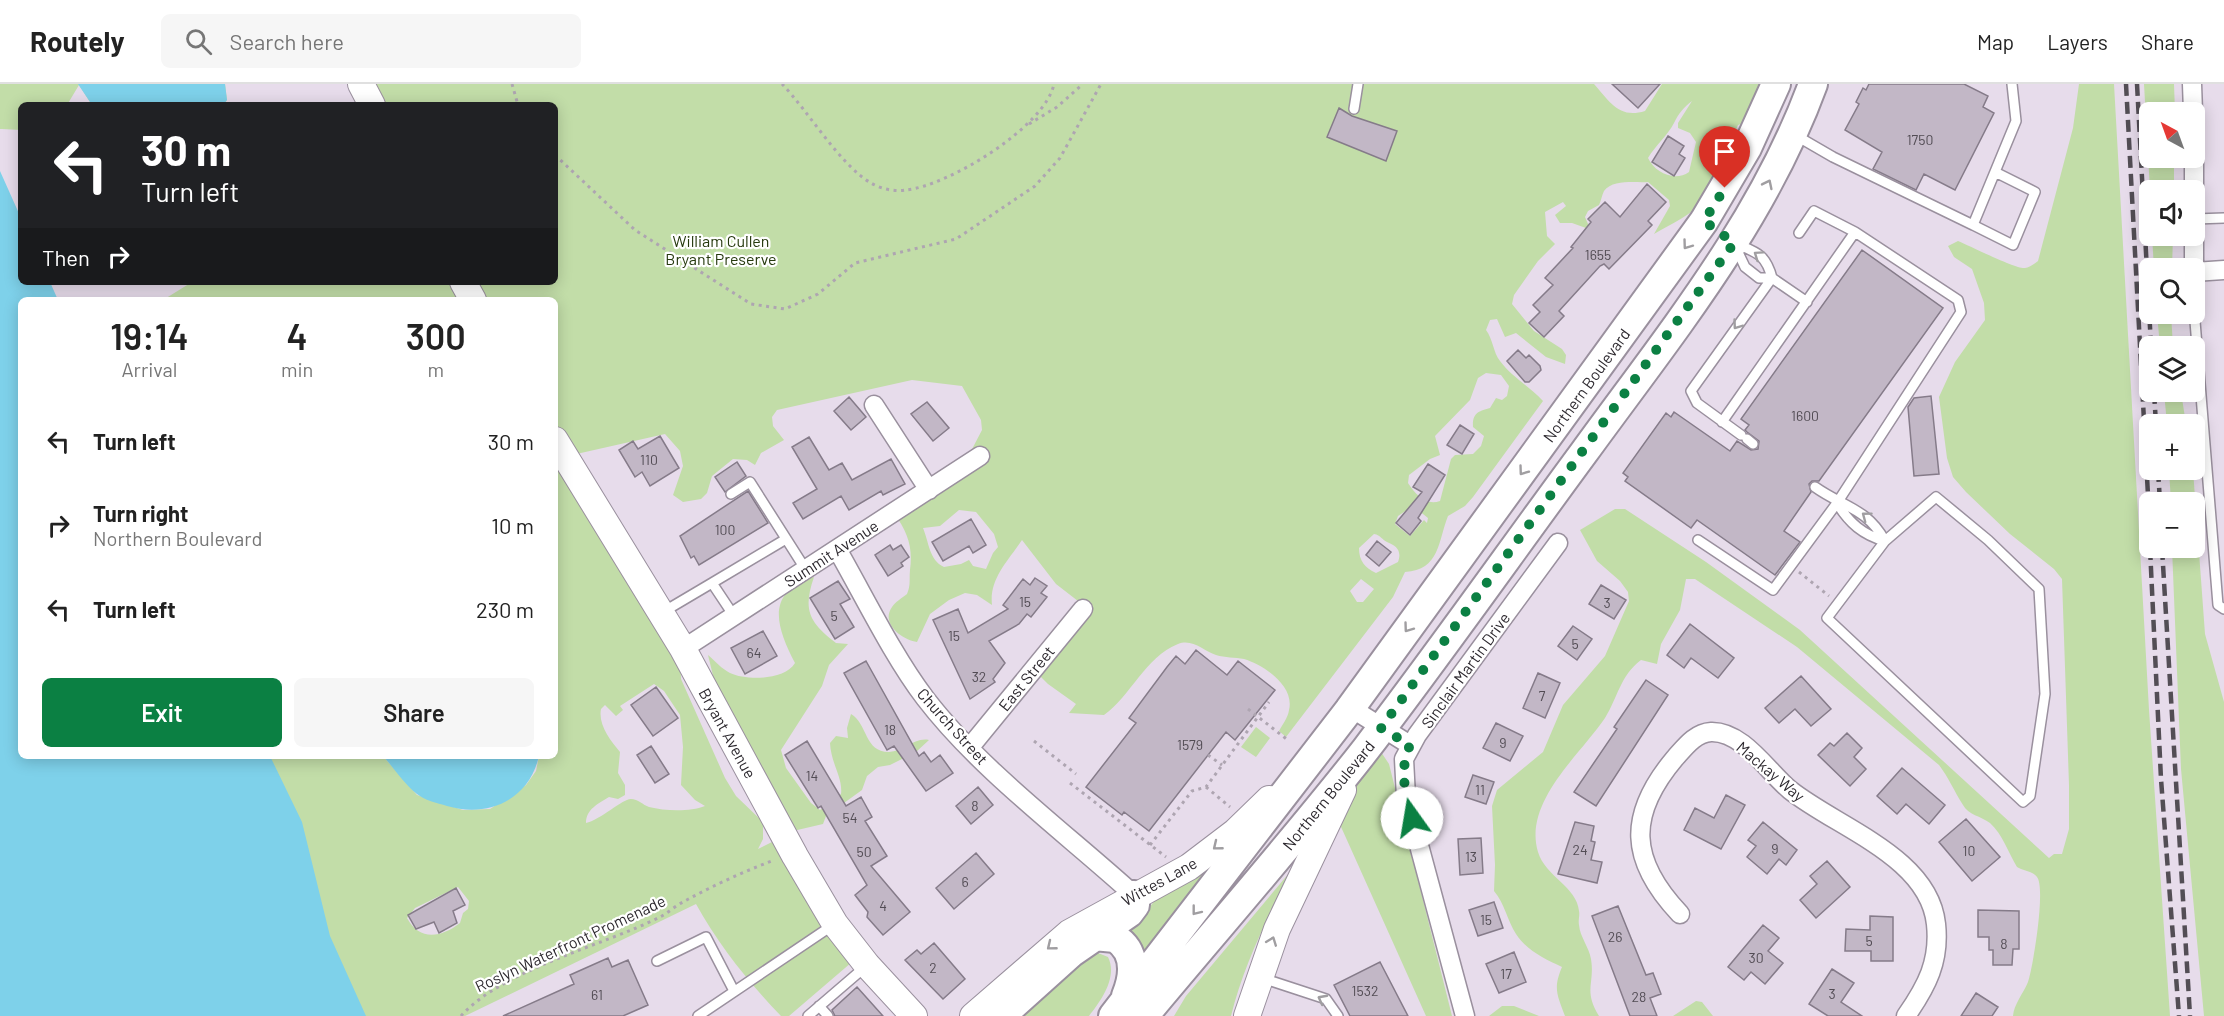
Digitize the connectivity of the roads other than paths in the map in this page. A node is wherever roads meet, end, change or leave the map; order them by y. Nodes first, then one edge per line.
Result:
1 (361, 84) edge
2 (1358, 84) edge
3 (1776, 84) edge
4 (1813, 84) edge
5 (2012, 84) edge
6 (2192, 84) edge
7 (370, 102) edge
8 (2193, 102) edge
9 (1354, 109) dead end
10 (1793, 134) junction
11 (1995, 172) junction
12 (2224, 218) edge
13 (2205, 219) edge
14 (1704, 221) junction
15 (1973, 225) junction
16 (1855, 232) junction
17 (1798, 233) dead end
18 (1734, 243) junction
19 (2205, 270) edge
20 (2224, 270) edge
21 (1772, 278) junction
22 (1806, 302) junction
23 (2195, 324) edge
24 (874, 405) dead end
25 (1722, 422) junction
26 (1747, 439) dead end
27 (558, 446) edge
28 (980, 456) dead end
29 (1815, 487) dead end
30 (929, 490) junction
31 (731, 494) dead end
32 (1837, 503) junction
33 (786, 539) junction
34 (1698, 540) dead end
35 (1885, 541) junction
36 (1558, 543) dead end
37 (837, 549) junction
38 (806, 570) junction
39 (712, 583) junction
40 (1083, 609) dead end
41 (2224, 609) edge
42 (661, 614) junction
43 (734, 616) junction
44 (683, 650) junction
45 (1351, 708) junction
46 (1333, 731) junction
47 (1374, 737) junction
48 (1410, 745) junction
49 (970, 747) junction
50 (1107, 871) junction
51 (1134, 895) junction
52 (1680, 914) dead end
53 (835, 924) junction
54 (1096, 925) junction
55 (657, 961) dead end
56 (867, 965) junction
57 (1258, 977) junction
58 (734, 991) junction
59 (819, 1006) junction
60 (1127, 1012) edge
61 (698, 1016) edge
62 (808, 1016) edge
63 (828, 1016) edge
64 (914, 1016) edge
65 (973, 1016) edge
66 (1001, 1016) edge
67 (1247, 1016) edge
68 (1338, 1016) edge
69 (1465, 1016) edge
70 (1906, 1016) edge

1 - 7 main road
2 - 9 lane
3 - 14 main road, Northern Boulevard
4 - 10 main road, Northern Boulevard
5 - 11 lane
6 - 8 street
10 - 15 lane
18 -> 10 main road, Northern Boulevard
11 - 15 lane
11 - 15 lane
12 - 13 lane
14 - 18 main road
14 -> 45 main road, Northern Boulevard
16 - 17 lane
16 - 22 lane
16 - 32 lane
21 -> 18 lane
18 - 21 lane
18 - 47 main road, Northern Boulevard
19 - 20 street
21 - 22 lane
21 -> 25 lane
22 - 25 lane
23 - 41 lane
24 - 30 street
25 - 26 lane
27 - 42 main road, Bryant Avenue
28 - 30 street, Summit Avenue
29 - 32 lane
30 - 37 street, Summit Avenue
31 - 33 lane
32 - 34 lane
35 -> 32 lane
32 - 35 lane
33 - 38 lane
33 - 39 lane
35 - 35 lane
36 - 48 street, Sinclair Martin Drive
37 - 38 street, Summit Avenue
37 - 49 street, Church Street
38 - 43 street, Summit Avenue
39 - 42 lane
39 - 43 lane
40 - 49 street, East Street
42 - 44 main road, Bryant Avenue
43 - 44 street, Summit Avenue
44 - 53 main road, Bryant Avenue
45 - 46 main road, Northern Boulevard
45 - 47 street
46 -> 51 main road, Wittes Lane
46 -> 60 main road, Northern Boulevard
47 - 48 street
57 -> 47 main road
47 - 60 main road, Northern Boulevard
48 - 69 street, Sinclair Martin Drive
49 - 50 street, Church Street
50 - 51 street, Church Street
50 - 54 street
51 - 54 main road
52 - 70 street, Mackay Way
53 - 56 main road, Bryant Avenue
53 - 58 lane
54 - 60 main road
54 -> 65 main road
54 - 66 main road
55 - 58 lane
56 - 59 lane
56 - 64 main road, Bryant Avenue
57 - 67 main road
68 -> 57 lane
58 - 61 lane
59 - 62 lane
59 - 63 lane

